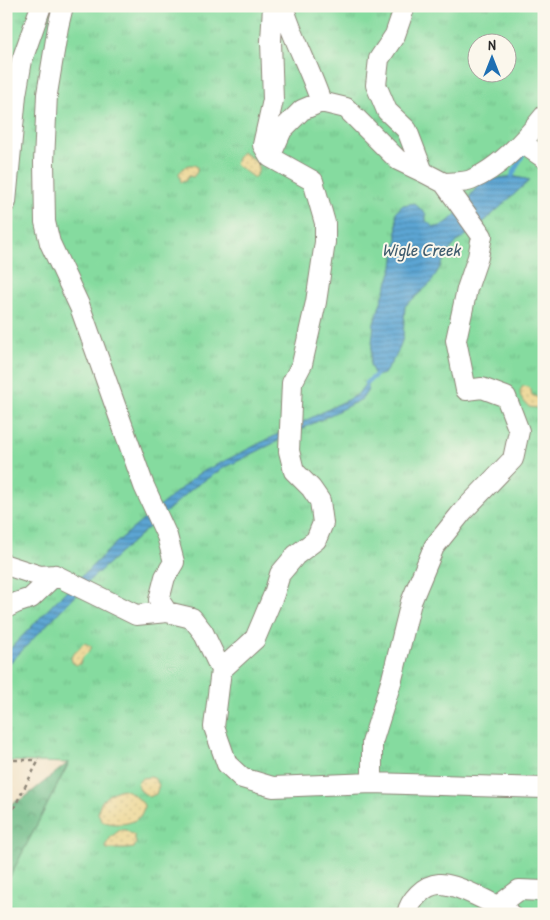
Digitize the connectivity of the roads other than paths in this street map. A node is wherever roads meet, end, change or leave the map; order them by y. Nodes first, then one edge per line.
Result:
1 (41, 6) edge
2 (63, 6) edge
3 (273, 6) edge
4 (283, 6) edge
5 (405, 6) edge
6 (321, 102) junction
7 (544, 116) edge
8 (522, 143) junction
9 (270, 157) junction
10 (544, 158) edge
11 (423, 172) junction
12 (444, 183) junction
13 (6, 202) edge
14 (6, 565) edge
15 (55, 575) junction
16 (6, 608) edge
17 (167, 612) junction
18 (221, 670) junction
19 (372, 783) junction
20 (544, 788) edge
21 (544, 891) edge
22 (504, 910) edge
23 (407, 914) edge

1 - 13 street
2 - 17 street
3 - 9 street
4 - 6 street
5 - 11 street
6 - 9 street
6 - 11 street
7 - 8 street
8 - 10 street
8 - 12 street
9 - 18 street
11 - 12 street
12 - 19 street
14 - 15 street
15 - 16 street
15 - 17 street
17 - 18 street
18 - 19 street
19 - 20 street
21 - 22 street
22 - 23 street

